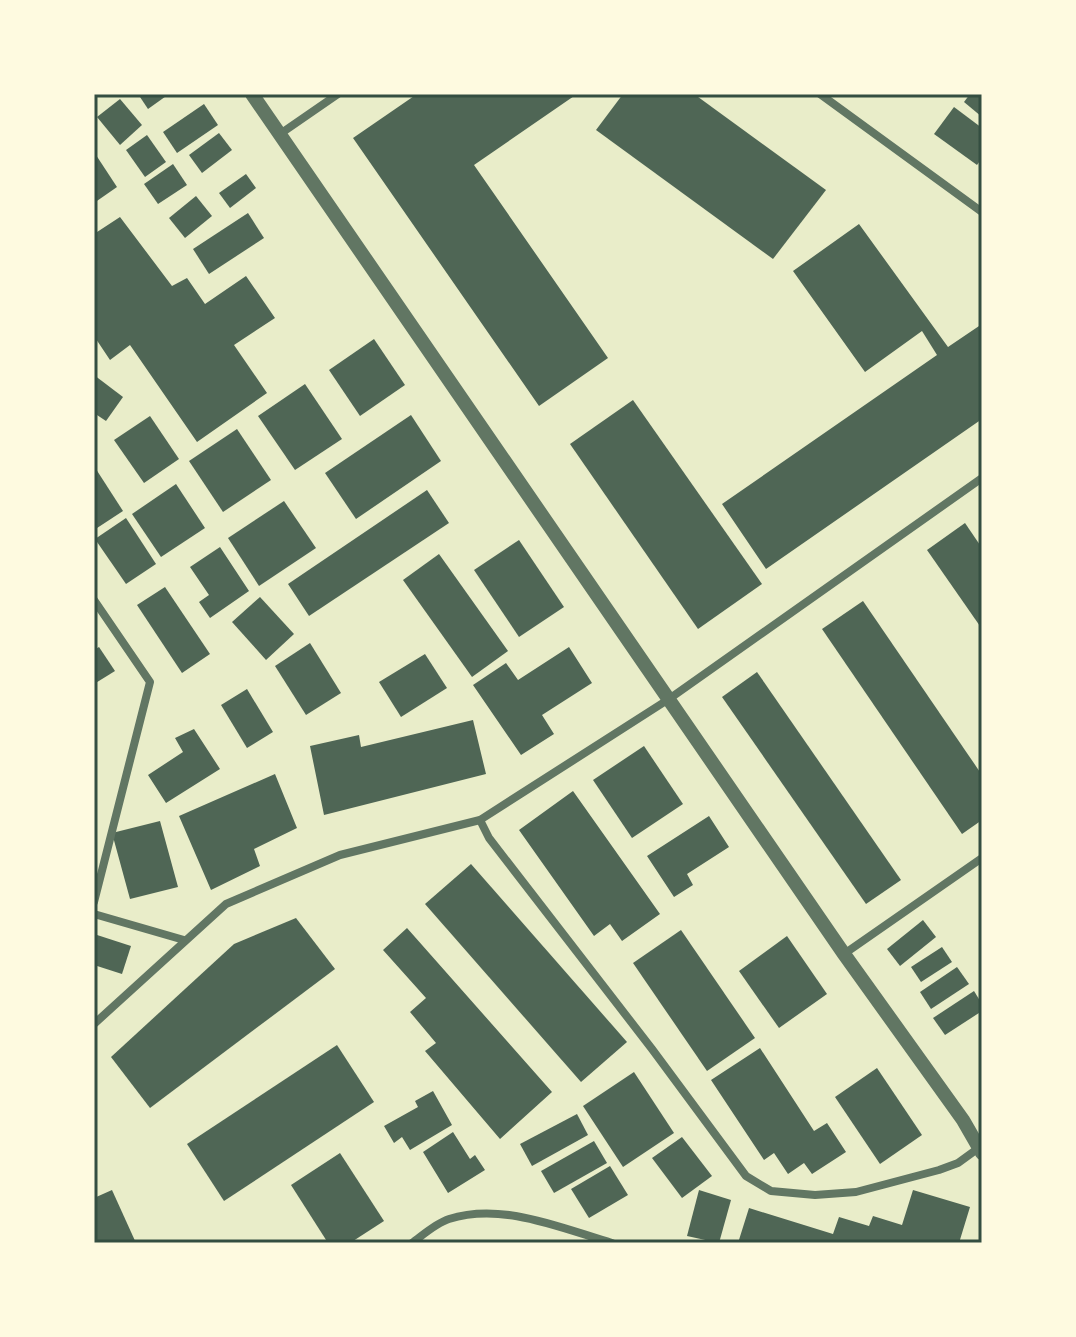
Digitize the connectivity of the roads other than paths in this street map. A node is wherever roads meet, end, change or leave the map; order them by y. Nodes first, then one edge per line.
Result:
1 (252, 94) edge
2 (338, 94) edge
3 (820, 94) edge
4 (280, 134) junction
5 (982, 212) edge
6 (982, 478) edge
7 (94, 600) edge
8 (669, 699) junction
9 (480, 820) junction
10 (982, 858) edge
11 (94, 902) edge
12 (94, 914) edge
13 (184, 940) junction
14 (844, 954) junction
15 (94, 1024) edge
16 (981, 1150) edge
17 (412, 1243) edge
18 (612, 1243) edge

1 - 4 street
2 - 4 street
3 - 5 street
4 - 8 street
6 - 8 street
7 - 11 street
8 - 9 street
8 - 14 street
9 - 13 street
9 - 16 street
10 - 14 street
12 - 13 street
13 - 15 street
14 - 16 street
17 - 18 street

